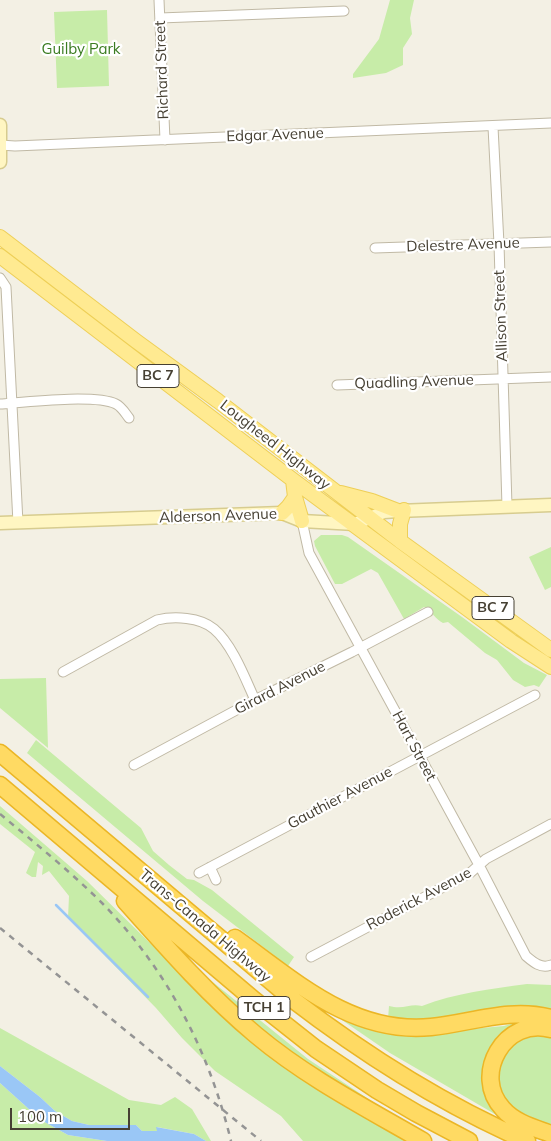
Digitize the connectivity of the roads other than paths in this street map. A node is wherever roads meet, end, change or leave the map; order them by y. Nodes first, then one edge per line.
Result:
1 (159, 0) edge
2 (344, 11) dead end
3 (160, 18) junction
4 (551, 123) edge
5 (0, 126) edge
6 (493, 127) junction
7 (165, 140) junction
8 (1, 145) edge
9 (0, 162) edge
10 (0, 237) edge
11 (551, 242) edge
12 (499, 244) junction
13 (375, 248) dead end
14 (0, 256) edge
15 (0, 278) edge
16 (4, 335) edge
17 (551, 378) edge
18 (503, 379) junction
19 (337, 385) dead end
20 (11, 403) junction
21 (0, 404) edge
22 (129, 418) dead end
23 (293, 480) junction
24 (335, 492) junction
25 (295, 497) junction
26 (551, 505) edge
27 (507, 506) junction
28 (401, 510) junction
29 (282, 512) junction
30 (371, 518) junction
31 (302, 521) junction
32 (0, 523) edge
33 (18, 523) junction
34 (354, 524) junction
35 (400, 541) junction
36 (428, 612) dead end
37 (361, 648) junction
38 (551, 650) edge
39 (551, 668) edge
40 (63, 672) dead end
41 (535, 695) dead end
42 (255, 700) junction
43 (0, 753) edge
44 (419, 756) junction
45 (134, 765) dead end
46 (0, 785) edge
47 (551, 824) edge
48 (77, 850) junction
49 (479, 865) junction
50 (210, 867) junction
51 (199, 873) dead end
52 (145, 875) junction
53 (216, 880) dead end
54 (312, 957) dead end
55 (551, 965) edge
56 (551, 1018) edge
57 (551, 1029) edge
58 (551, 1134) edge
59 (423, 1141) edge
60 (469, 1141) edge
61 (527, 1141) edge

1 - 3 street, Richard Street
2 - 3 street
3 - 7 street, Richard Street
4 - 6 street, Edgar Avenue
5 - 8 street
6 - 7 street, Edgar Avenue
6 - 12 street, Allison Street
7 - 8 street, Edgar Avenue
8 - 9 street
10 - 24 main road, Lougheed Highway / BC 7
11 - 12 street, Delestre Avenue
12 - 13 street, Delestre Avenue
12 - 18 street, Allison Street
14 - 23 main road, Lougheed Highway / BC 7
15 - 16 street
16 - 20 street
17 - 18 street, Quadling Avenue
18 - 19 street, Quadling Avenue
18 - 27 street, Allison Street
20 - 21 street
20 - 22 street
20 - 33 street
23 - 25 main road
23 - 34 main road, Lougheed Highway / BC 7
24 - 28 main road
24 - 30 main road, Lougheed Highway / BC 7
25 - 29 main road
25 - 31 main road
26 - 27 street, Alderson Avenue
27 - 28 street, Alderson Avenue
28 - 30 street, Alderson Avenue
28 - 35 main road
29 - 31 street, Alderson Avenue
29 - 33 street, Alderson Avenue
30 - 34 street, Alderson Avenue
30 - 35 main road, Lougheed Highway / BC 7
31 - 34 street, Alderson Avenue
31 - 37 street, Hart Street
32 - 33 street, Alderson Avenue
34 - 39 main road, Lougheed Highway / BC 7
35 - 38 main road, Lougheed Highway / BC 7
36 - 37 street, Girard Avenue
37 - 42 street, Girard Avenue
37 - 44 street, Hart Street
40 - 42 street
41 - 44 street, Gauthier Avenue
42 - 45 street, Girard Avenue
43 - 52 highway, Trans-Canada Highway / TCH 1
44 - 49 street, Hart Street
44 - 50 street, Gauthier Avenue
46 - 48 highway, Trans-Canada Highway / TCH 1
47 - 49 street, Roderick Avenue
48 - 59 highway
48 - 60 highway, Trans-Canada Highway / TCH 1
49 - 54 street, Roderick Avenue
49 - 55 street, Hart Street
50 - 51 street, Gauthier Avenue
50 - 53 street
52 - 56 highway
52 - 61 highway, Trans-Canada Highway / TCH 1
57 - 58 highway

